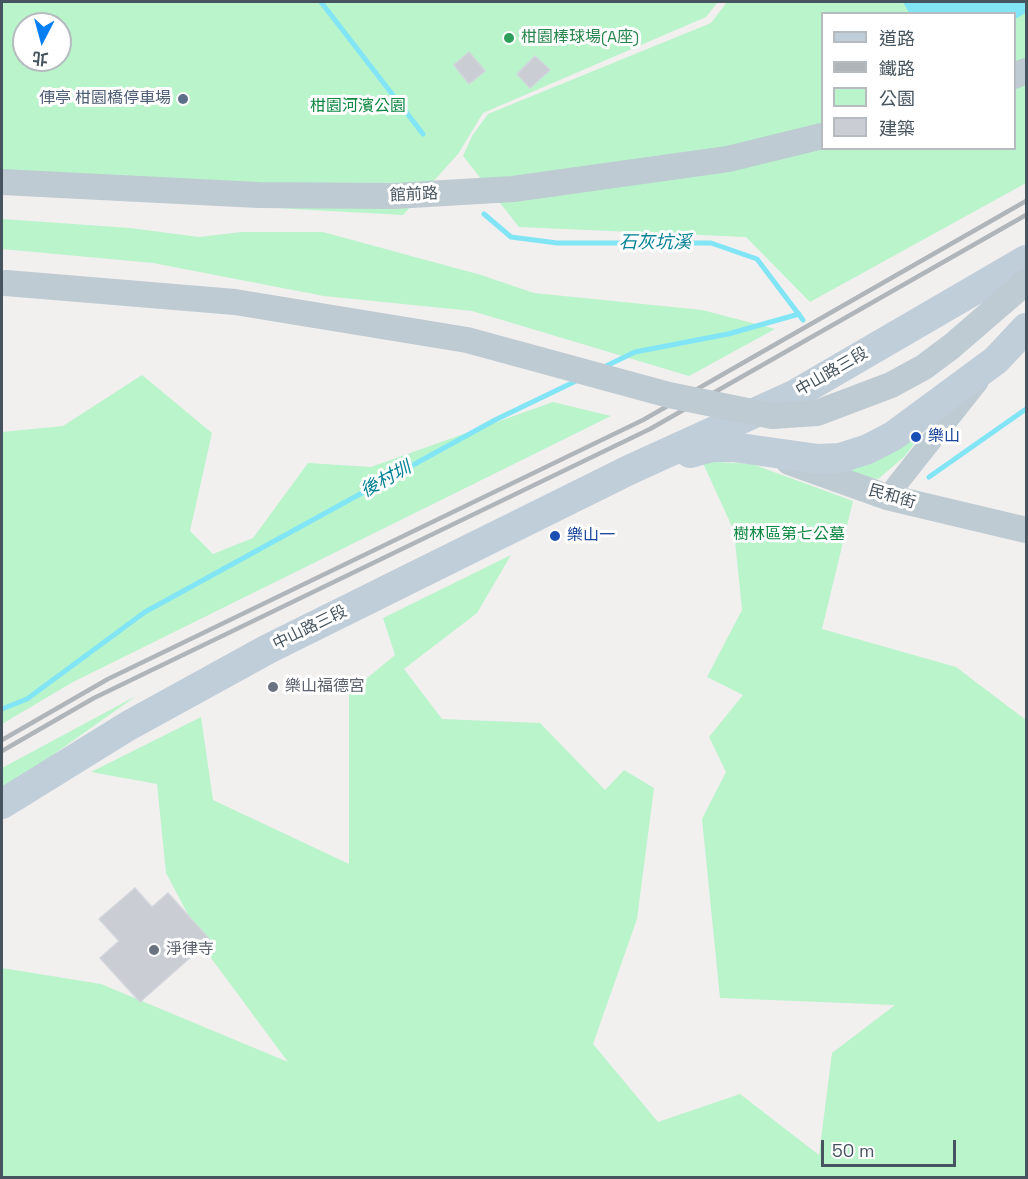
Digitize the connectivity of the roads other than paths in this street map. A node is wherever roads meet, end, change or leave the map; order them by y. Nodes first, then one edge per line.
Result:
1 (821, 136) edge
2 (2, 182) edge
3 (1026, 260) edge
4 (1026, 282) edge
5 (4, 283) edge
6 (1026, 328) edge
7 (996, 360) junction
8 (760, 452) junction
9 (629, 470) junction
10 (887, 497) junction
11 (1026, 530) edge
12 (2, 804) edge

1 - 2 street, 館前路
3 - 9 main road, 中山路三段
4 - 5 street, bridge
6 - 7 main road, 中山路三段
7 - 8 main road, 中山路三段
7 - 10 street
8 - 9 main road, 中山路三段
8 - 10 street, 民和街
9 - 12 main road, 中山路三段
10 - 11 street, 民和街

